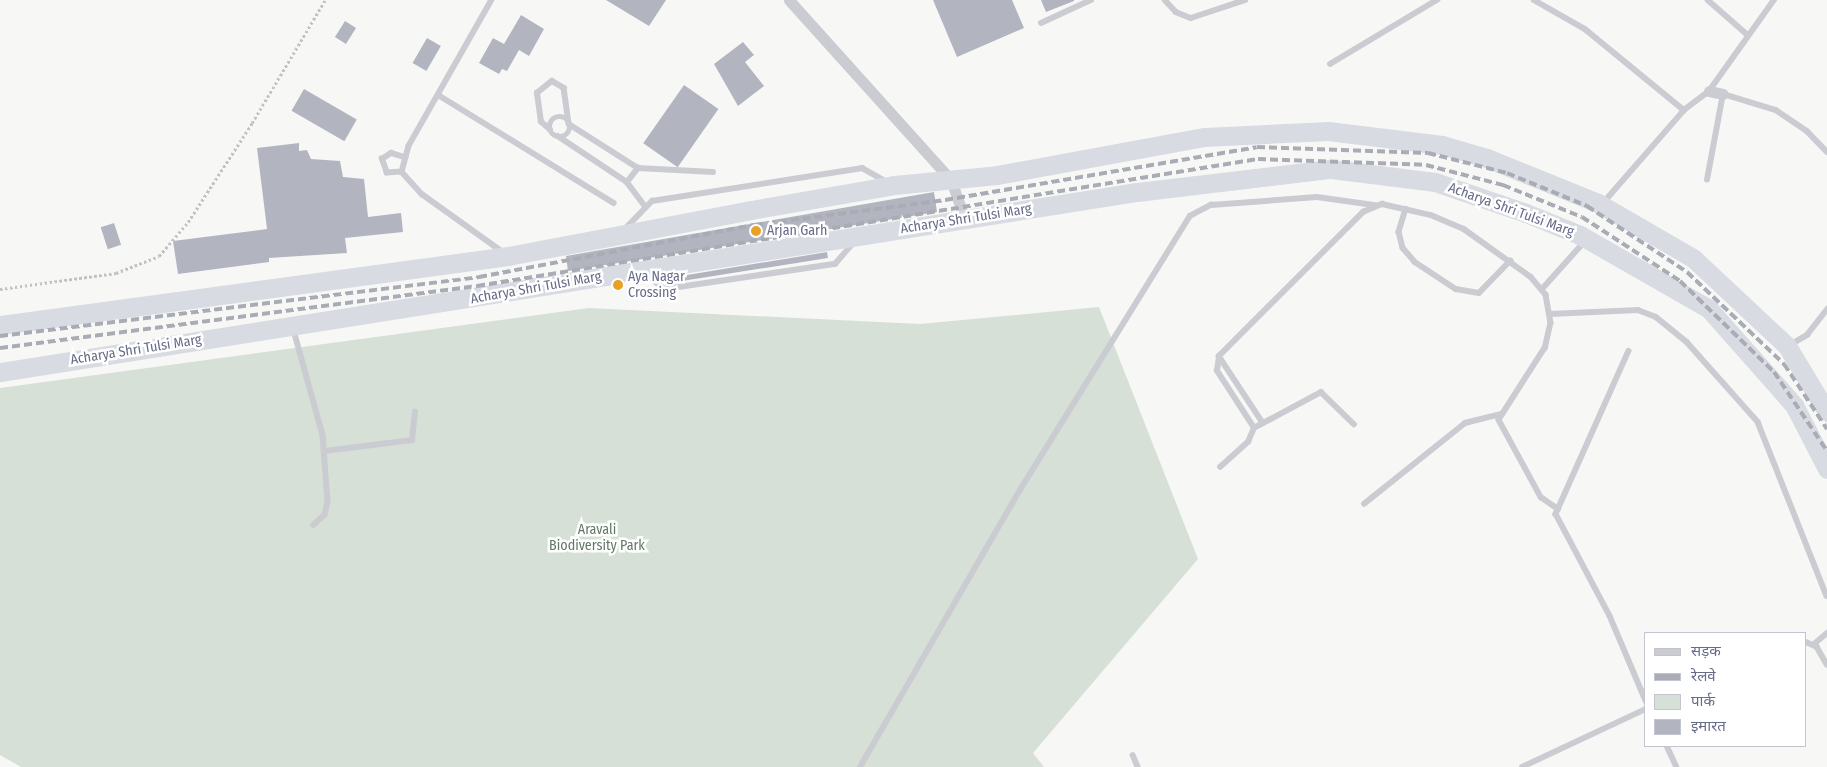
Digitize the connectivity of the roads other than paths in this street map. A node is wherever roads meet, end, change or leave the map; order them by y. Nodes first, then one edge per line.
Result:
1 (492, 0) edge
2 (789, 0) edge
3 (1091, 0) edge
4 (1165, 0) edge
5 (1246, 0) edge
6 (1437, 0) edge
7 (1534, 0) edge
8 (1708, 0) edge
9 (1774, 0) edge
10 (1041, 23) dead end
11 (1748, 35) junction
12 (1330, 64) dead end
13 (1709, 91) junction
14 (1723, 94) junction
15 (440, 96) junction
16 (1684, 110) junction
17 (569, 124) junction
18 (550, 130) junction
19 (558, 136) junction
20 (1827, 152) edge
21 (405, 157) junction
22 (638, 168) junction
23 (402, 172) junction
24 (713, 172) dead end
25 (951, 180) junction
26 (1706, 180) dead end
27 (627, 182) junction
28 (894, 186) junction
29 (614, 203) dead end
30 (1376, 205) junction
31 (1601, 205) junction
32 (645, 206) junction
33 (1406, 209) junction
34 (964, 220) junction
35 (621, 234) junction
36 (1587, 239) junction
37 (508, 256) junction
38 (1510, 261) junction
39 (1542, 289) junction
40 (1827, 309) edge
41 (1550, 314) junction
42 (0, 324) edge
43 (293, 326) junction
44 (1787, 346) junction
45 (1629, 351) dead end
46 (1219, 356) junction
47 (0, 372) edge
48 (415, 412) dead end
49 (1827, 412) edge
50 (1500, 414) junction
51 (1263, 423) junction
52 (1354, 424) dead end
53 (1254, 428) junction
54 (324, 451) junction
55 (1220, 467) dead end
56 (1827, 469) edge
57 (1364, 504) dead end
58 (1558, 509) junction
59 (314, 524) dead end
60 (1827, 596) edge
61 (1827, 633) edge
62 (1807, 642) edge
63 (1814, 644) junction
64 (1827, 664) edge
65 (1644, 696) edge
66 (1644, 710) edge
67 (1667, 747) edge
68 (1133, 755) dead end
69 (860, 767) edge
70 (1138, 767) edge
71 (1522, 767) edge
72 (1677, 767) edge

1 - 15 lane
2 - 25 street
3 - 10 lane
4 - 5 lane
6 - 12 lane
7 - 16 lane
8 - 11 lane
9 - 11 lane
11 - 13 lane
13 - 14 street
13 - 16 lane
14 - 20 lane
14 - 26 lane
15 - 21 lane
15 - 29 lane
16 - 31 lane
17 - 18 lane
17 - 18 lane
17 - 19 lane
17 - 22 lane
18 - 19 lane
19 - 27 lane
21 - 23 lane
21 - 23 lane
22 - 24 lane
22 - 27 lane
23 - 37 lane
25 - 28 highway
25 - 31 highway
25 - 34 street
27 - 32 lane
28 - 32 lane
28 - 35 highway
30 - 33 lane
30 - 46 lane
30 - 69 lane
31 - 44 highway
32 - 35 lane
33 - 38 lane
33 - 38 lane
34 - 36 highway, Acharya Shri Tulsi Marg
34 - 43 highway, Acharya Shri Tulsi Marg
35 - 37 highway
36 - 39 lane
36 - 56 highway, Acharya Shri Tulsi Marg
37 - 42 highway
38 - 39 lane
39 - 41 lane
40 - 44 lane
41 - 50 lane
41 - 60 lane
43 - 47 highway, Acharya Shri Tulsi Marg
43 - 54 lane
44 - 49 highway
45 - 58 lane
46 - 51 lane
46 - 53 lane
48 - 54 lane
50 - 57 lane
50 - 58 lane
51 - 52 lane
51 - 53 lane
53 - 55 lane
54 - 59 lane
58 - 65 lane
61 - 63 lane
62 - 63 lane
63 - 64 lane
66 - 71 lane
67 - 72 lane
68 - 70 lane

